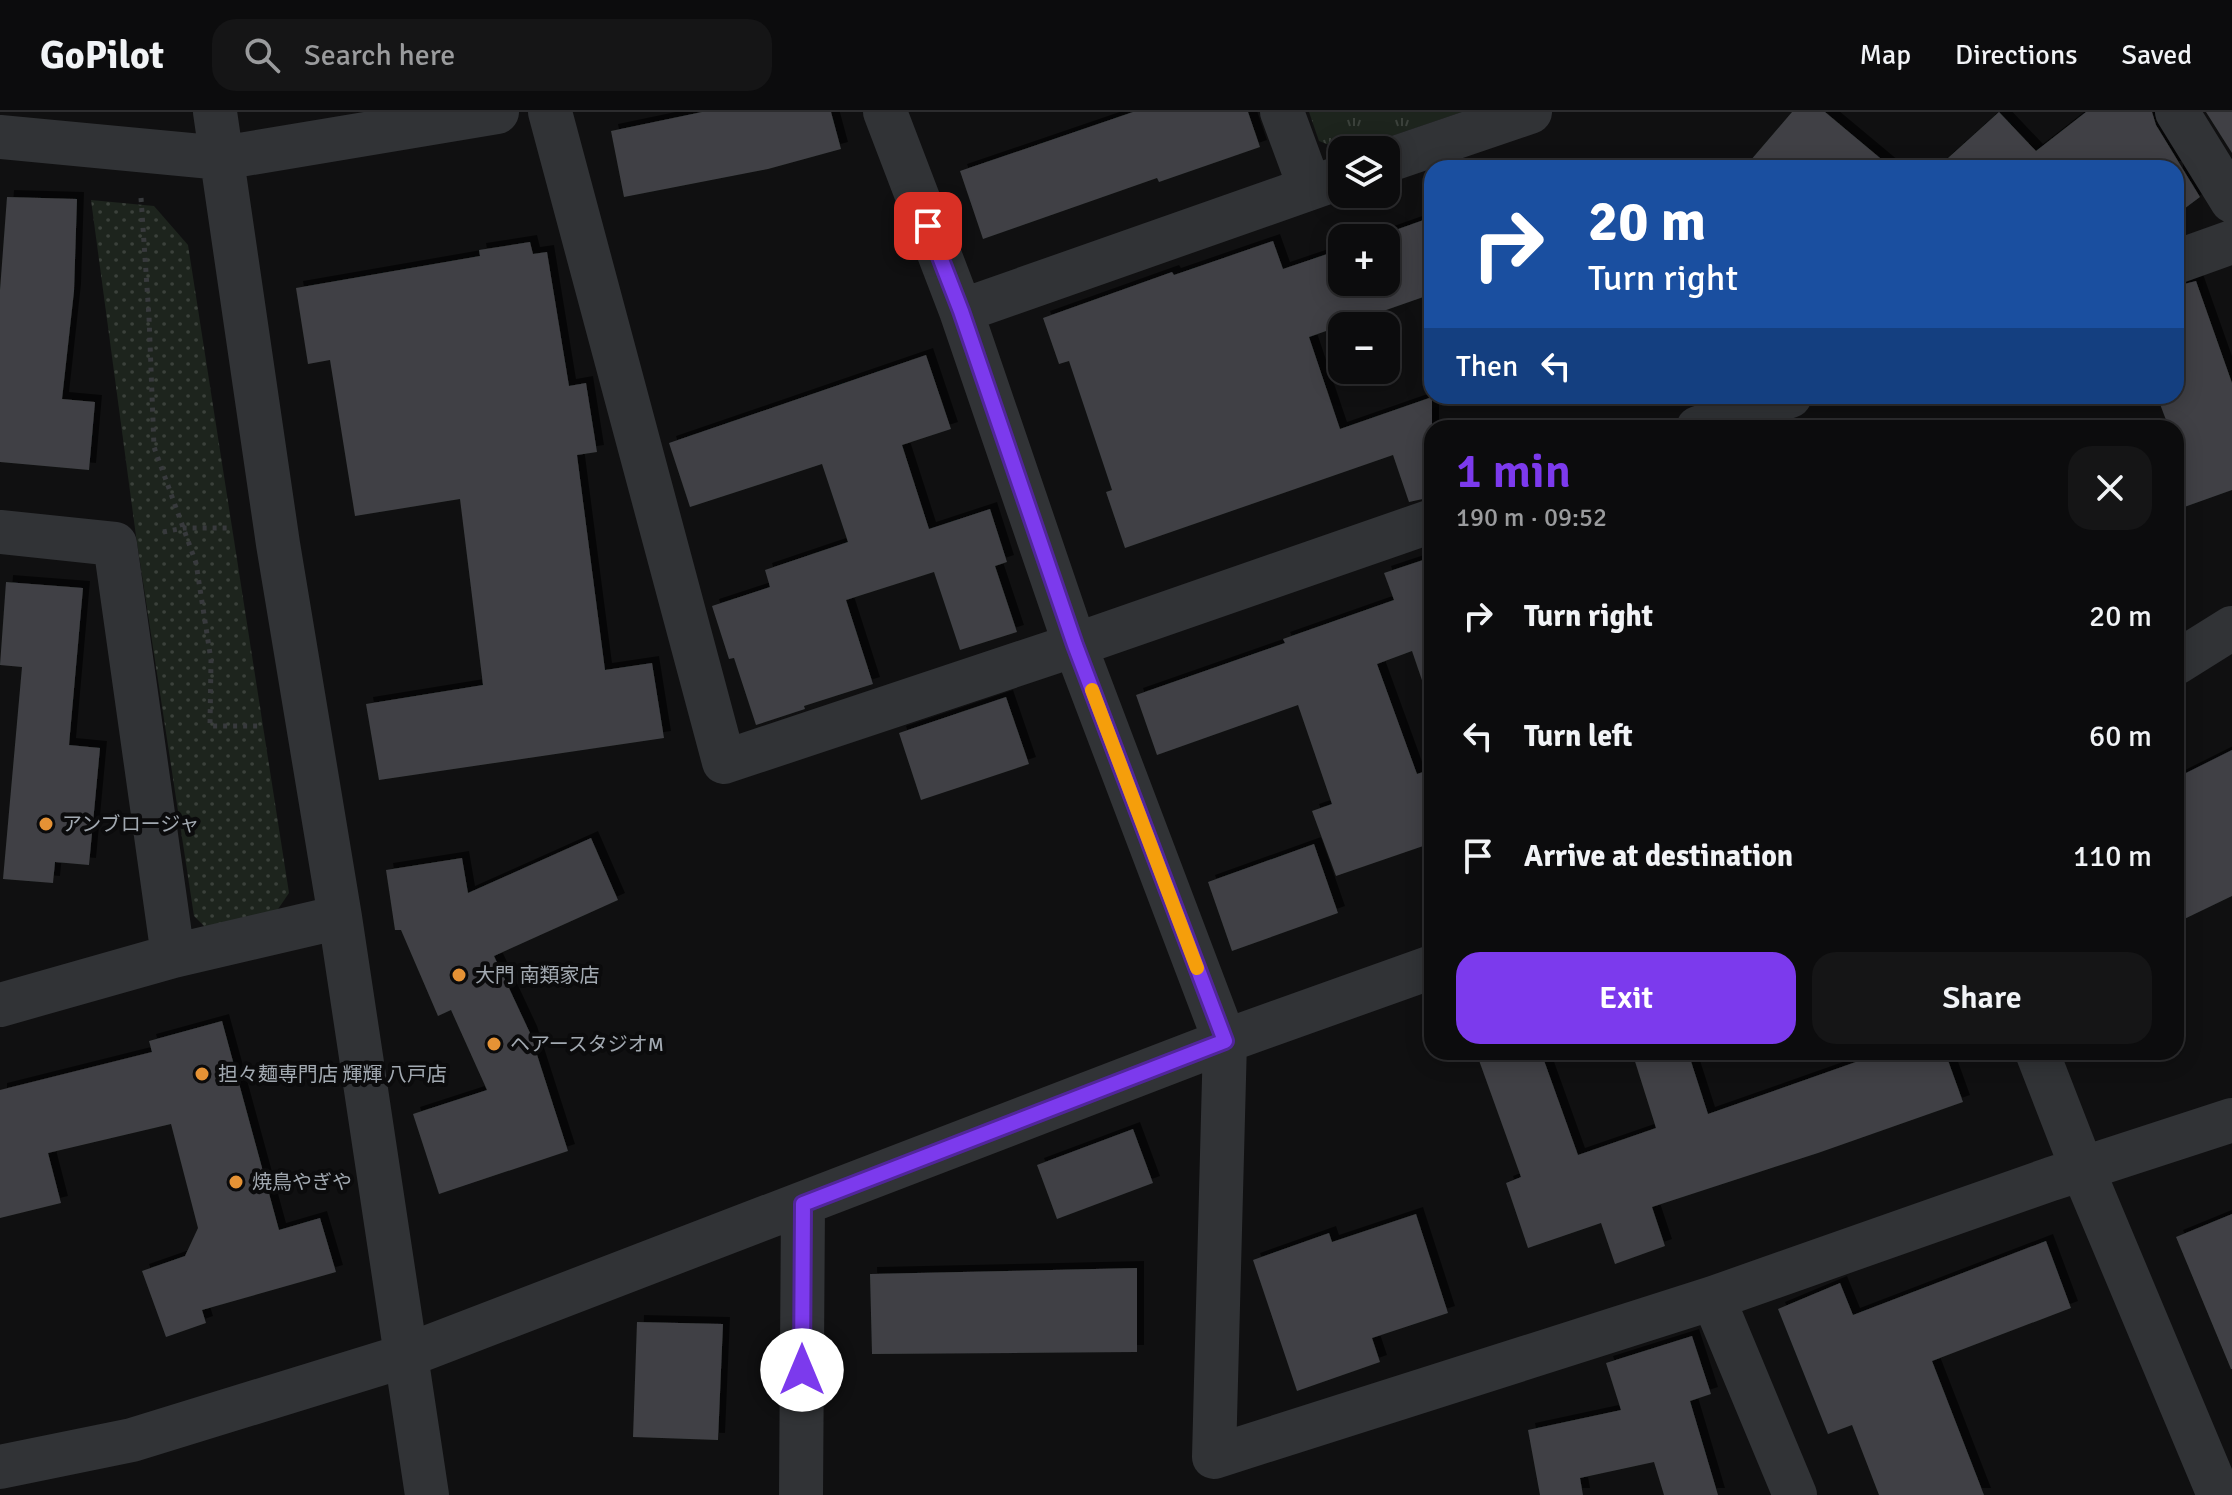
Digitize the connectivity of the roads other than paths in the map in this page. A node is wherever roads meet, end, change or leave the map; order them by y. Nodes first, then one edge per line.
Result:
1 (215, 112) edge
2 (497, 112) edge
3 (550, 112) edge
4 (885, 112) edge
5 (1282, 112) edge
6 (1530, 112) edge
7 (2177, 112) edge
8 (0, 137) edge
9 (1400, 156) edge
10 (222, 158) junction
11 (1326, 182) edge
12 (2232, 201) edge
13 (2232, 242) edge
14 (2184, 259) edge
15 (961, 311) junction
16 (1767, 404) edge
17 (1721, 420) edge
18 (1424, 524) edge
19 (0, 532) edge
20 (2232, 628) edge
21 (1075, 645) junction
22 (2184, 658) edge
23 (340, 917) junction
24 (173, 956) junction
25 (1424, 970) edge
26 (0, 1005) edge
27 (1225, 1041) junction
28 (2040, 1060) edge
29 (2232, 1120) edge
30 (2082, 1168) junction
31 (803, 1204) junction
32 (1713, 1298) junction
33 (408, 1355) junction
34 (0, 1467) edge
35 (427, 1495) edge
36 (801, 1495) edge
37 (1795, 1495) edge
38 (2219, 1495) edge

1 - 10 street
2 - 10 street
3 - 21 street
4 - 15 street
5 - 11 street
6 - 9 street
7 - 12 street
8 - 10 street
10 - 23 street
11 - 15 street
13 - 14 street
15 - 21 street
16 - 17 street
18 - 21 street
19 - 24 street
20 - 22 street
21 - 27 street
23 - 24 street
23 - 33 street
24 - 26 street
25 - 27 street
27 - 31 street
27 - 32 street
28 - 30 street
29 - 30 street
30 - 32 street
30 - 38 street
31 - 33 street
31 - 36 street
32 - 37 street
33 - 34 street
33 - 35 street

